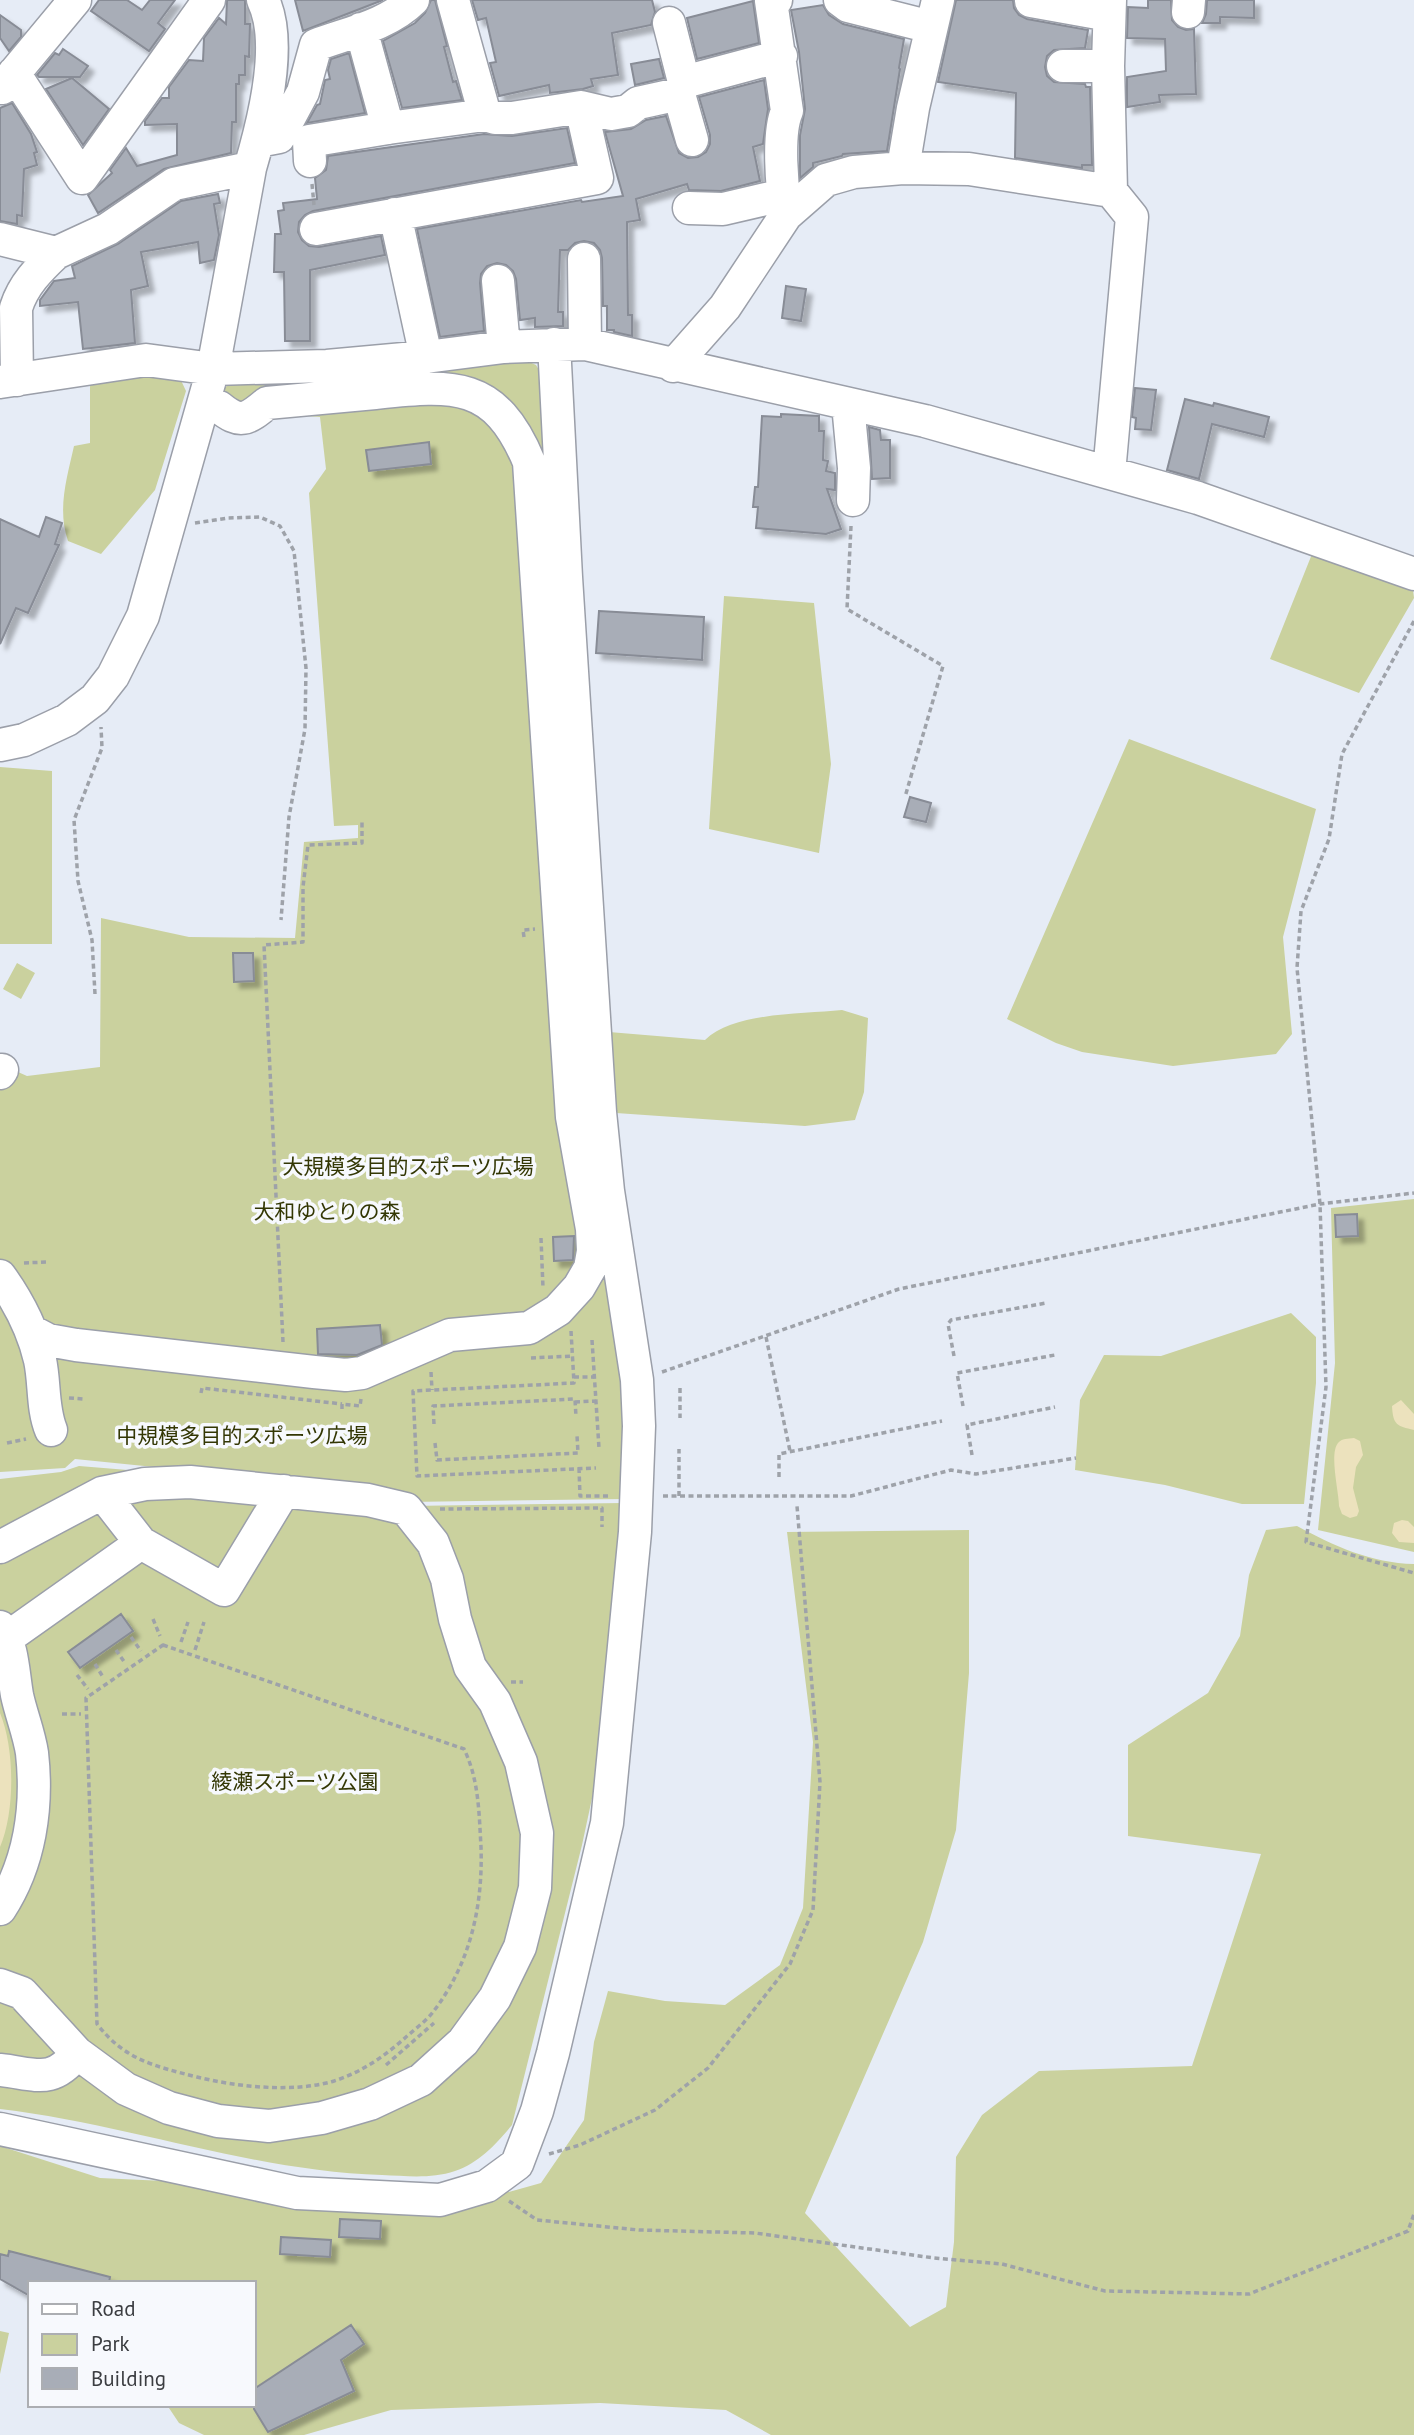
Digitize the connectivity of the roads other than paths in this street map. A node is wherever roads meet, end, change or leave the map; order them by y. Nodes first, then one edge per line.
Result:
1 (75, 0) edge
2 (209, 0) edge
3 (264, 0) edge
4 (412, 0) edge
5 (453, 0) edge
6 (776, 0) edge
7 (840, 0) edge
8 (1031, 1) edge
9 (1109, 8) edge
10 (934, 14) edge
11 (669, 23) dead end
12 (361, 29) junction
13 (781, 56) junction
14 (1063, 66) dead end
15 (1108, 66) junction
16 (7, 81) edge
17 (681, 88) junction
18 (581, 107) junction
19 (485, 115) junction
20 (388, 128) junction
21 (692, 140) dead end
22 (254, 155) junction
23 (310, 161) road end
24 (903, 168) junction
25 (1111, 191) junction
26 (785, 205) junction
27 (689, 208) dead end
28 (395, 214) junction
29 (316, 229) road end
30 (0, 239) edge
31 (56, 253) junction
32 (584, 260) dead end
33 (498, 281) dead end
34 (8, 307) edge
35 (554, 344) junction
36 (584, 344) junction
37 (504, 347) junction
38 (426, 357) junction
39 (673, 366) junction
40 (213, 369) junction
41 (9, 381) edge
42 (848, 404) junction
43 (202, 408) junction
44 (1109, 473) junction
45 (852, 500) road end
46 (1414, 574) edge
47 (0, 745) edge
48 (0, 1276) edge
49 (31, 1331) junction
50 (51, 1430) dead end
51 (284, 1491) junction
52 (102, 1493) junction
53 (141, 1543) junction
54 (0, 1547) edge
55 (4, 1633) edge
56 (0, 1909) edge
57 (0, 1985) edge
58 (77, 2053) junction
59 (0, 2070) edge
60 (0, 2129) edge

1 - 16 street
2 - 16 street
3 - 22 street
4 - 12 street
5 - 19 street
6 - 13 street
7 - 10 street
8 - 9 street
9 - 15 street
10 - 24 street
11 - 17 street
12 - 20 street
12 - 22 street
13 - 17 street
13 - 26 street
14 - 15 street
15 - 25 street
17 - 18 street
17 - 21 street
18 - 19 street
18 - 28 street
19 - 20 street
20 - 23 street
22 - 31 street
22 - 40 street
24 - 25 street
24 - 26 street
25 - 44 street
26 - 27 street
26 - 39 street
28 - 29 street
28 - 38 street
30 - 31 street
31 - 34 street
32 - 36 street
33 - 37 street
34 - 41 street
35 - 36 street
35 - 37 street
35 - 60 street
36 - 39 street
37 - 38 street
38 - 40 street
39 - 42 street
40 - 41 street
40 - 43 street
42 - 44 street
42 - 45 street
43 - 47 street
43 - 49 street
44 - 46 street
48 - 49 street
49 - 50 street
51 - 52 street
51 - 53 street
51 - 58 street
52 - 53 street
52 - 54 street
53 - 55 street
55 - 56 street
57 - 58 street
58 - 59 street

